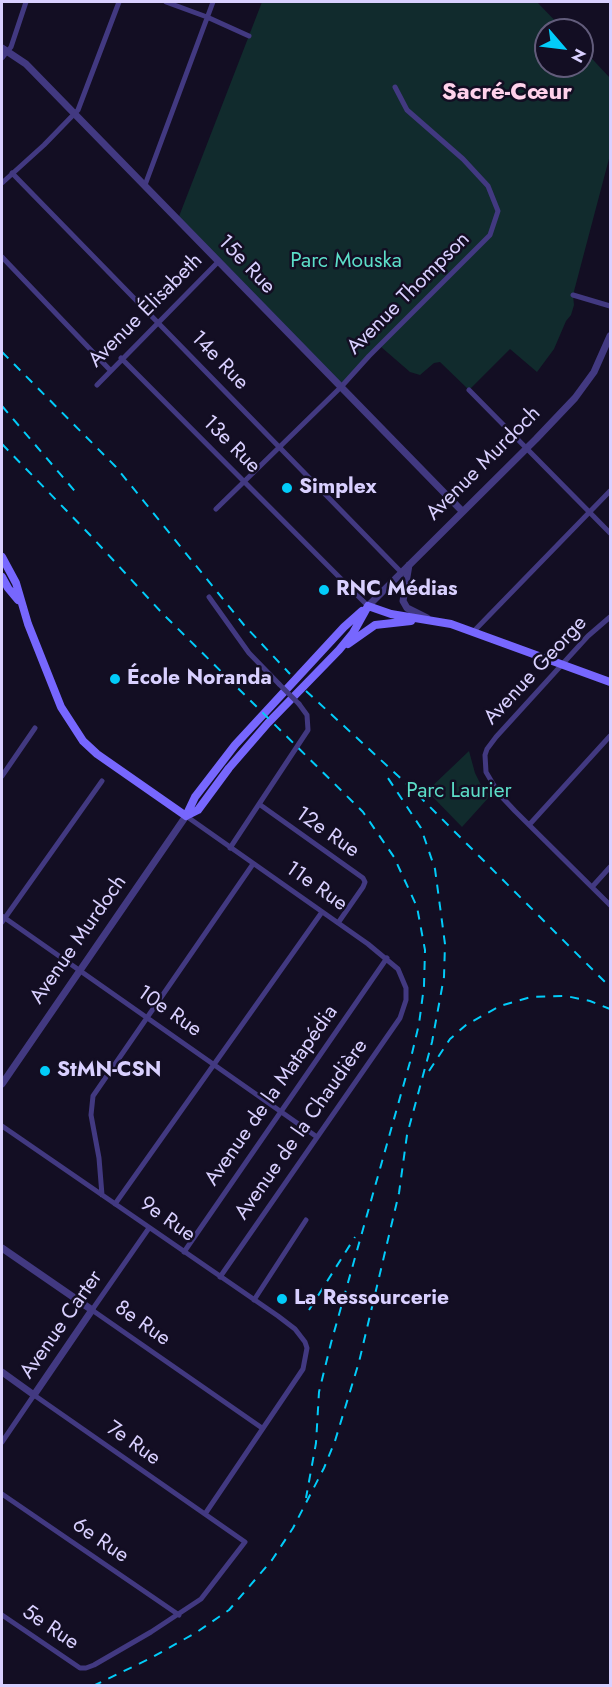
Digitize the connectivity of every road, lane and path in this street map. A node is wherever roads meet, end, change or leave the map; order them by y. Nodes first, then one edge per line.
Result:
1 (26, 2) edge
2 (119, 2) edge
3 (166, 2) edge
4 (213, 2) edge
5 (207, 17) junction
6 (249, 36) dead end
7 (5, 49) edge
8 (2, 58) edge
9 (395, 87) dead end
10 (75, 114) junction
11 (12, 173) junction
12 (2, 183) edge
13 (145, 185) junction
14 (2, 257) edge
15 (219, 261) junction
16 (573, 295) dead end
17 (610, 306) edge
18 (158, 322) junction
19 (610, 336) edge
20 (121, 358) junction
21 (110, 370) junction
22 (97, 385) dead end
23 (341, 387) junction
24 (469, 390) dead end
25 (279, 447) junction
26 (526, 448) junction
27 (244, 482) junction
28 (610, 491) edge
29 (216, 509) dead end
30 (462, 511) junction
31 (589, 512) junction
32 (610, 533) edge
33 (2, 557) edge
34 (409, 564) junction
35 (401, 572) junction
36 (2, 577) edge
37 (209, 597) dead end
38 (21, 603) junction
39 (368, 606) junction
40 (610, 617) edge
41 (435, 621) junction
42 (473, 632) junction
43 (333, 656) junction
44 (562, 665) junction
45 (610, 682) edge
46 (35, 729) dead end
47 (610, 736) edge
48 (2, 776) edge
49 (102, 781) dead end
50 (259, 804) junction
51 (186, 816) junction
52 (530, 825) junction
53 (230, 848) junction
54 (253, 864) junction
55 (610, 867) edge
56 (592, 887) junction
57 (610, 905) edge
58 (322, 912) junction
59 (2, 919) edge
60 (338, 923) junction
61 (387, 958) junction
62 (81, 970) junction
63 (406, 1000) joint
64 (146, 1017) junction
65 (214, 1064) junction
66 (2, 1084) edge
67 (281, 1112) junction
68 (2, 1126) edge
69 (317, 1137) junction
70 (102, 1195) junction
71 (115, 1204) junction
72 (306, 1220) dead end
73 (149, 1228) junction
74 (2, 1248) edge
75 (184, 1252) junction
76 (220, 1277) junction
77 (254, 1300) junction
78 (93, 1310) junction
79 (2, 1372) edge
80 (34, 1395) junction
81 (262, 1428) junction
82 (2, 1442) edge
83 (2, 1494) edge
84 (205, 1514) junction
85 (2, 1615) edge
86 (179, 1615) junction

1 - 7 street
2 - 10 street
3 - 5 street
4 - 5 street
5 - 6 street
5 - 13 street
7 - 8 street
7 - 10 street, 15e Rue
9 - 23 street, Avenue Thompson
10 - 11 street
10 - 13 street, 15e Rue
11 - 12 street
11 - 18 street, 14e Rue
13 - 15 street, 15e Rue
14 - 21 street
15 - 18 street, Avenue Élisabeth
15 - 23 street, 15e Rue
16 - 17 street
18 - 20 street, Avenue Élisabeth
18 - 25 street, 14e Rue
19 - 26 street, Avenue Murdoch
20 - 21 street, Avenue Élisabeth
20 - 27 street, 13e Rue
21 - 22 street, Avenue Élisabeth
23 - 25 street, Avenue Thompson
23 - 30 street, 15e Rue
24 - 26 street
25 - 27 street, Avenue Thompson
25 - 35 street, 14e Rue
26 - 30 street, Avenue Murdoch
26 - 31 street
27 - 29 street, Avenue Thompson
27 - 39 street, 13e Rue
28 - 31 street
30 - 34 street, Avenue Murdoch
31 - 32 street
31 - 42 street
33 - 38 main road
34 - 35 street, Avenue Murdoch
34 - 41 street
35 - 39 street, Avenue Murdoch
36 - 38 main road
37 - 50 street, bridge
38 - 51 main road
39 - 41 main road
39 - 43 main road, Avenue Murdoch
39 - 51 main road, Avenue Murdoch
40 - 44 street, Avenue George
41 - 42 main road
41 - 43 main road
42 - 44 main road
43 - 51 main road, Avenue Murdoch
44 - 45 main road
44 - 52 street, Avenue George
46 - 48 street
47 - 52 street
49 - 59 street
50 - 53 street
50 - 60 street, 12e Rue
51 - 53 street, 11e Rue
51 - 62 street, Avenue Murdoch
52 - 56 street
53 - 54 street, 11e Rue
54 - 58 street, 11e Rue
54 - 64 street
55 - 56 street
56 - 57 street
58 - 60 street, 11e Rue
58 - 65 street
59 - 62 street, 10e Rue
60 - 61 street, 11e Rue
61 - 63 street, 11e Rue
61 - 67 street, Avenue de la Matapédia
62 - 64 street, 10e Rue
62 - 66 street, Avenue Murdoch
63 - 69 street, Avenue de la Chaudière
64 - 65 street, 10e Rue
64 - 70 street
65 - 67 street, 10e Rue
65 - 71 street
67 - 69 street, 10e Rue
67 - 75 street, Avenue de la Matapédia
68 - 70 street, 9e Rue
69 - 76 street, Avenue de la Chaudière
70 - 71 street, 9e Rue
71 - 73 street, 9e Rue
72 - 77 street
73 - 75 street, 9e Rue
73 - 78 street, Avenue Carter
74 - 78 street, 8e Rue
75 - 76 street, 9e Rue
76 - 77 street, 9e Rue
77 - 81 street, 9e Rue
78 - 80 street, Avenue Carter
78 - 81 street, 8e Rue
79 - 80 street, 7e Rue
80 - 82 street, Avenue Carter
80 - 84 street, 7e Rue
81 - 84 street
83 - 86 street, 6e Rue
84 - 86 street, 7e Rue
85 - 86 street, 5e Rue

